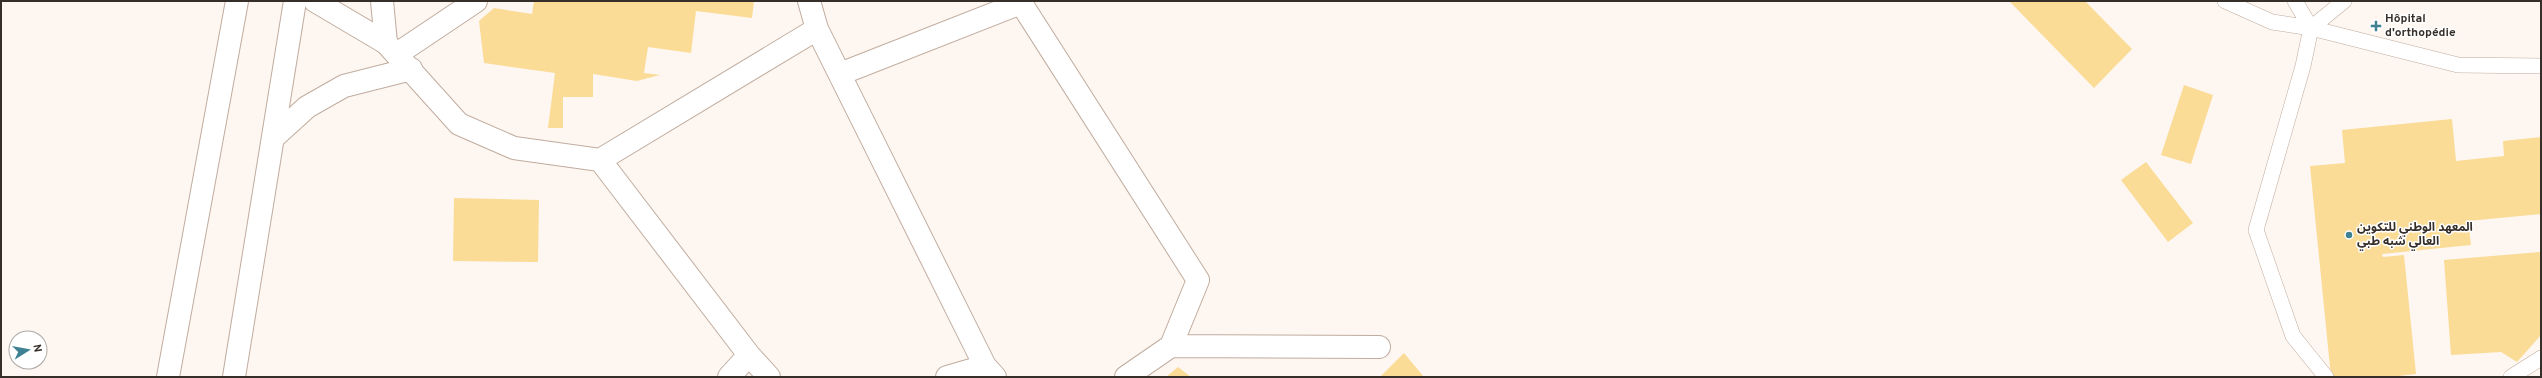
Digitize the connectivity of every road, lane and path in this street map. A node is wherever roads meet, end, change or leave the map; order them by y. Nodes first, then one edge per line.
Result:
1 (237, 1) edge
2 (295, 1) edge
3 (315, 1) edge
4 (382, 1) edge
5 (476, 1) edge
6 (809, 1) edge
7 (2225, 1) edge
8 (2295, 1) edge
9 (2344, 1) edge
10 (2311, 28) junction
11 (817, 29) junction
12 (398, 55) junction
13 (2541, 66) edge
14 (840, 74) junction
15 (274, 137) junction
16 (600, 160) junction
17 (1171, 346) junction
18 (1379, 347) dead end
19 (749, 355) junction
20 (2541, 358) edge
21 (990, 372) edge
22 (168, 377) edge
23 (234, 377) edge
24 (729, 377) edge
25 (769, 377) edge
26 (947, 377) edge
27 (1126, 377) edge
28 (2326, 377) edge
29 (2511, 377) edge

1 - 22 street
2 - 15 street
3 - 12 street
4 - 12 street
5 - 12 street
6 - 11 street
7 - 10 lane
8 - 10 lane
9 - 10 lane
10 - 13 lane
10 - 28 lane
11 - 14 street
11 - 16 street
12 - 15 street
12 - 16 street
14 - 17 street
14 - 21 street
15 - 23 street
16 - 19 street
17 - 18 street
17 - 27 street
19 - 24 street
19 - 25 street
20 - 29 lane
21 - 26 street

